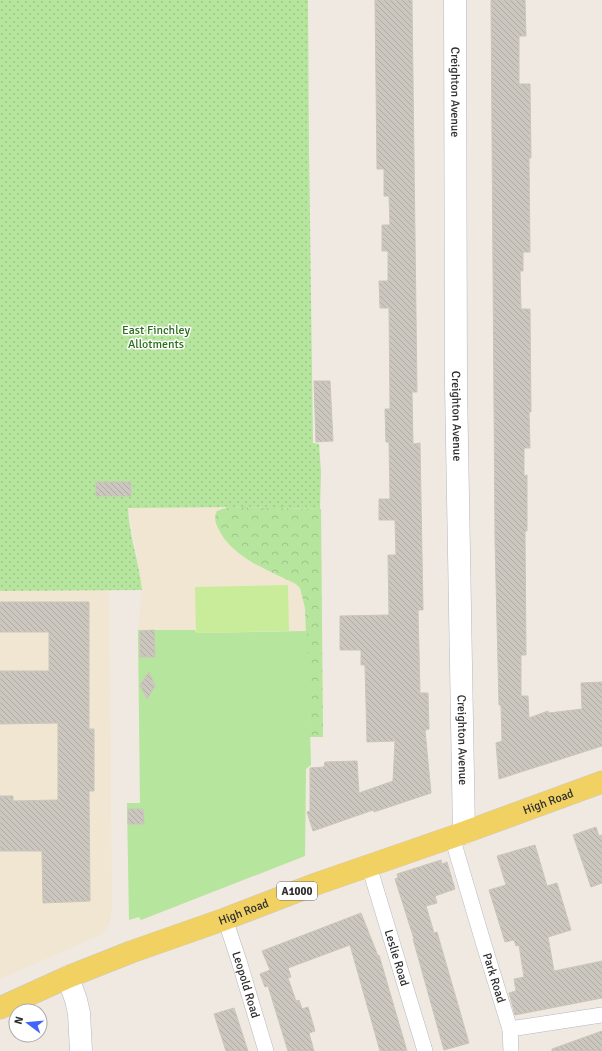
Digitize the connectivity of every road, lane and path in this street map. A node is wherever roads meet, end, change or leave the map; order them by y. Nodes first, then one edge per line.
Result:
1 (455, 0) edge
2 (602, 782) edge
3 (458, 835) junction
4 (369, 866) junction
5 (225, 919) junction
6 (68, 977) junction
7 (0, 1008) edge
8 (602, 1015) edge
9 (510, 1029) junction
10 (81, 1051) edge
11 (266, 1051) edge
12 (425, 1051) edge
13 (511, 1051) edge

1 - 3 street, Creighton Avenue
2 - 3 main road, High Road / A1000
3 - 4 main road, High Road / A1000
3 - 9 street, Park Road
4 - 5 main road, High Road / A1000
4 - 12 street, Leslie Road
5 - 6 main road, High Road / A1000
5 - 11 street, Leopold Road
6 - 7 main road, High Road / A1000
6 - 10 street
8 - 9 street
9 - 13 street, Park Road

